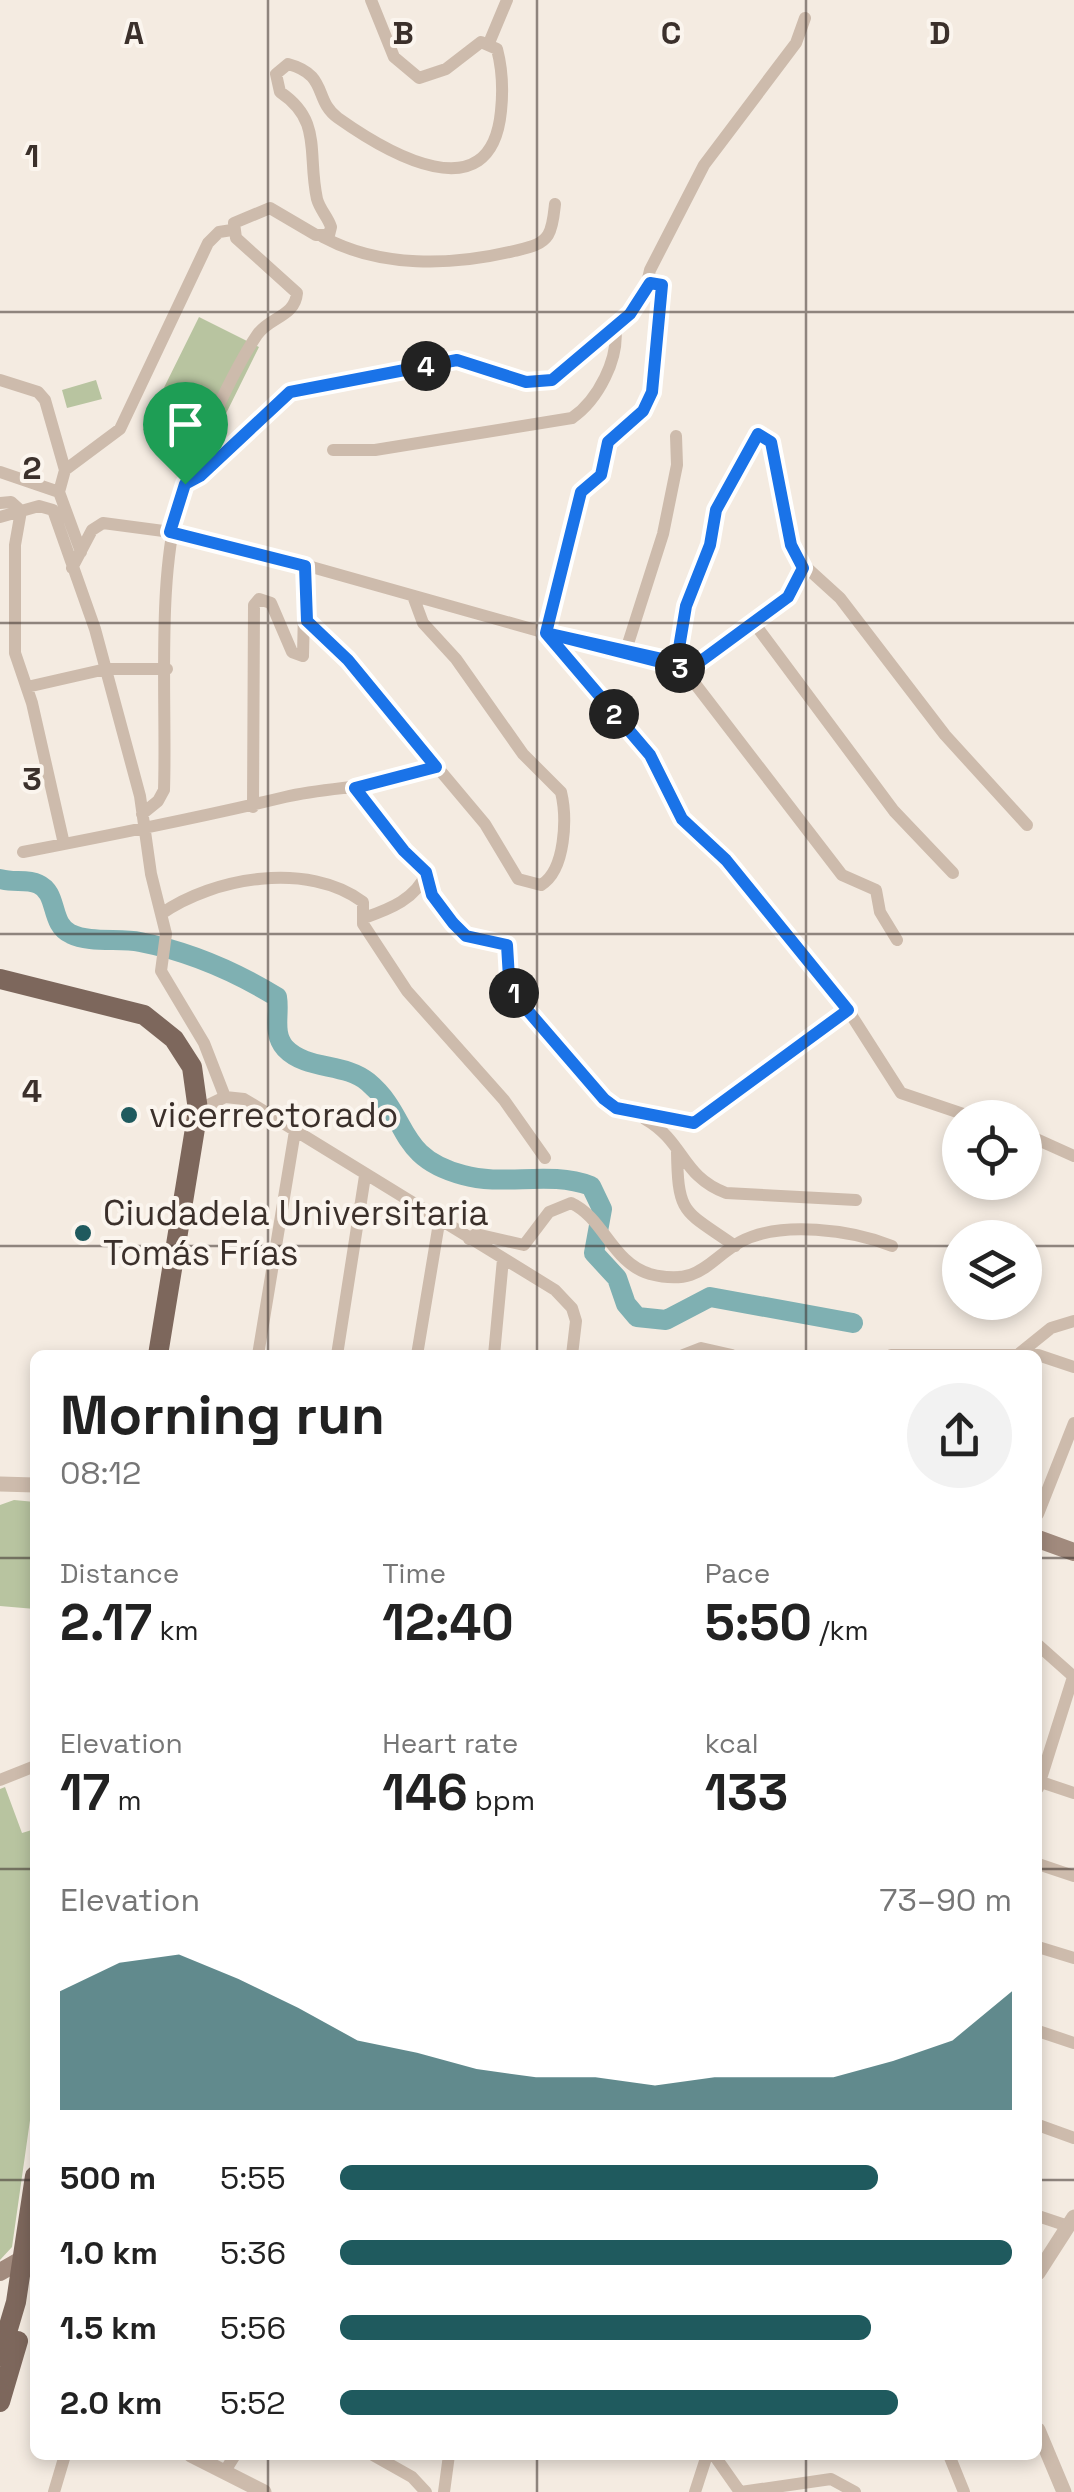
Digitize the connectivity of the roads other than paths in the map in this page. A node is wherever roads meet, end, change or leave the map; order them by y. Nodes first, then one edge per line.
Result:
1 (371, 0) edge
2 (507, 0) edge
3 (805, 18) dead end
4 (489, 43) junction
5 (555, 204) dead end
6 (232, 230) junction
7 (323, 238) junction
8 (646, 287) junction
9 (615, 326) junction
10 (0, 380) edge
11 (676, 436) dead end
12 (332, 450) dead end
13 (65, 470) junction
14 (0, 472) edge
15 (185, 484) junction
16 (59, 492) junction
17 (0, 502) edge
18 (21, 511) junction
19 (0, 518) edge
20 (170, 532) junction
21 (81, 552) junction
22 (305, 566) junction
23 (72, 568) junction
24 (803, 568) junction
25 (413, 596) junction
26 (307, 621) junction
27 (754, 623) junction
28 (546, 633) junction
29 (626, 650) junction
30 (106, 669) junction
31 (167, 669) junction
32 (681, 669) junction
33 (27, 686) junction
34 (436, 767) junction
35 (355, 788) junction
36 (252, 807) junction
37 (142, 814) junction
38 (1027, 826) dead end
39 (144, 829) junction
40 (64, 844) junction
41 (22, 852) dead end
42 (426, 872) junction
43 (952, 872) dead end
44 (161, 914) junction
45 (364, 918) junction
46 (897, 940) dead end
47 (0, 979) edge
48 (848, 1010) junction
49 (225, 1097) junction
50 (942, 1107) edge
51 (198, 1110) junction
52 (635, 1112) junction
53 (294, 1131) junction
54 (1042, 1141) edge
55 (677, 1144) junction
56 (1074, 1156) edge
57 (545, 1158) dead end
58 (365, 1176) junction
59 (186, 1185) junction
60 (856, 1200) dead end
61 (439, 1223) junction
62 (469, 1240) junction
63 (735, 1246) junction
64 (892, 1246) dead end
65 (503, 1259) junction
66 (1074, 1321) edge
67 (159, 1350) edge
68 (171, 1350) edge
69 (259, 1350) edge
70 (338, 1350) edge
71 (418, 1350) edge
72 (494, 1350) edge
73 (573, 1350) edge
74 (1025, 1350) edge
75 (1042, 1357) edge
76 (1074, 1367) edge
77 (1074, 1423) edge
78 (0, 1484) edge
79 (30, 1485) edge
80 (1042, 1504) edge
81 (1042, 1540) edge
82 (1074, 1552) edge
83 (1042, 1648) edge
84 (1074, 1677) edge
85 (30, 1768) edge
86 (1042, 1772) edge
87 (0, 1780) edge
88 (1042, 1785) edge
89 (1074, 1794) edge
90 (1042, 1865) edge
91 (1074, 1876) edge
92 (1042, 1948) edge
93 (1074, 1958) edge
94 (1042, 2033) edge
95 (1074, 2043) edge
96 (1042, 2126) edge
97 (1074, 2138) edge
98 (1042, 2217) edge
99 (1071, 2222) edge
100 (30, 2258) edge
101 (30, 2261) edge
102 (1042, 2268) edge
103 (0, 2272) edge
104 (30, 2275) edge
105 (0, 2356) edge
106 (0, 2402) edge
107 (1042, 2440) edge
108 (64, 2460) edge
109 (201, 2460) edge
110 (232, 2460) edge
111 (382, 2460) edge
112 (448, 2460) edge
113 (709, 2460) edge
114 (715, 2460) edge
115 (951, 2460) edge
116 (225, 2472) junction
117 (1074, 2489) edge
118 (54, 2492) edge
119 (264, 2492) edge
120 (426, 2492) edge
121 (444, 2492) edge
122 (695, 2492) edge
123 (741, 2492) edge
124 (855, 2492) edge
125 (964, 2492) edge
126 (1064, 2492) edge

1 - 4 street
2 - 4 street
3 - 8 street
4 - 7 street
5 - 7 street
6 - 7 street
6 - 13 street
6 - 15 street
8 - 9 street
8 - 28 street
9 - 12 street
9 - 15 street
10 - 13 street
11 - 29 street
13 - 16 street
14 - 16 street
15 - 20 street
16 - 21 street
17 - 18 street
18 - 19 street
18 - 23 street
18 - 33 street
20 - 21 street
20 - 22 street
20 - 31 street
21 - 23 street
22 - 25 street
22 - 26 street
23 - 30 street
24 - 27 street
24 - 32 street
24 - 38 street
25 - 28 street
25 - 34 street
26 - 34 street
26 - 36 street
27 - 32 street
27 - 43 street
28 - 29 street
28 - 48 street
29 - 32 street
30 - 31 street
30 - 33 street
30 - 37 street
31 - 37 street
32 - 46 street
33 - 40 street
34 - 35 street
35 - 36 street
35 - 42 street
36 - 39 street
37 - 39 street
39 - 40 street
39 - 44 street
40 - 41 street
42 - 45 street
42 - 52 street
44 - 45 street
44 - 49 street
45 - 57 street
47 - 51 main road
48 - 50 street
48 - 52 street
49 - 51 street
49 - 53 street
51 - 59 main road
52 - 55 street
53 - 58 street
53 - 69 street
54 - 56 street
55 - 60 street
55 - 63 street
58 - 61 street
58 - 70 street
59 - 67 main road
59 - 68 main road
61 - 62 street
61 - 71 street
62 - 63 street
62 - 65 street
63 - 64 street
65 - 72 street
65 - 73 street
66 - 74 street
75 - 76 street
77 - 80 street
78 - 79 street
81 - 82 main road
83 - 84 street
84 - 86 street
85 - 87 street
88 - 89 street
90 - 91 street
92 - 93 street
94 - 95 street
96 - 97 street
98 - 99 street
99 - 102 street
100 - 103 main road
101 - 105 main road
104 - 106 main road
107 - 126 street
108 - 118 street
109 - 116 street
110 - 116 street
111 - 120 street
112 - 121 street
113 - 122 street
114 - 123 street
115 - 125 street
116 - 119 street
117 - 126 street
123 - 124 street

